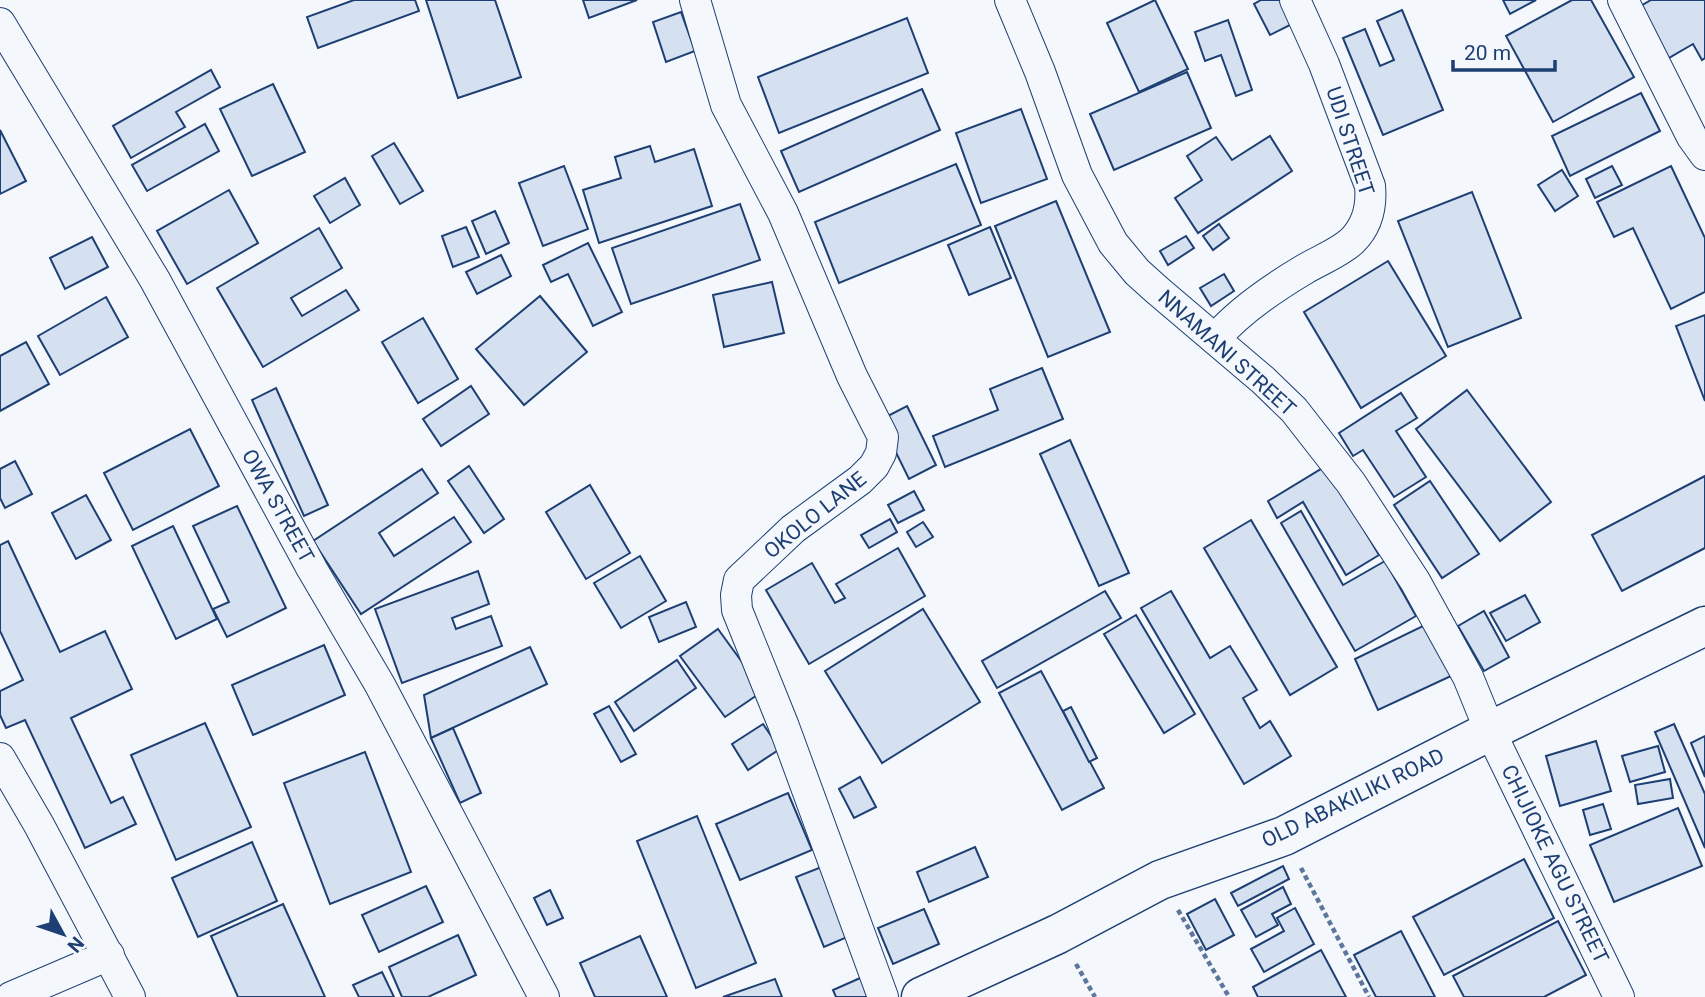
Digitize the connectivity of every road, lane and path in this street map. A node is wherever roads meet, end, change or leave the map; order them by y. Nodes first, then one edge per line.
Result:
1 (695, 0) edge
2 (1010, 0) edge
3 (1295, 0) edge
4 (1623, 0) edge
5 (0, 23) edge
6 (1705, 155) edge
7 (1215, 339) junction
8 (1705, 626) edge
9 (1490, 731) junction
10 (0, 758) edge
11 (1284, 836) junction
12 (1160, 880) junction
13 (109, 955) junction
14 (10, 997) edge
15 (130, 997) edge
16 (544, 997) edge
17 (883, 997) edge
18 (921, 997) edge
19 (1229, 997) edge
20 (1369, 997) edge
21 (1619, 997) edge

1 - 17 street, OKOLO LANE
2 - 7 street, NNAMANI STREET
3 - 7 street, UDI STREET
4 - 6 street
5 - 16 street, OWA STREET
7 - 9 street, NNAMANI STREET
8 - 9 main road, OLD ABAKILIKI ROAD
9 - 11 main road, OLD ABAKILIKI ROAD
9 - 21 street, CHIJIOKE AGU STREET
10 - 13 street
11 - 12 main road, OLD ABAKILIKI ROAD
11 - 20 path
12 - 18 main road, OLD ABAKILIKI ROAD
12 - 19 path
13 - 14 street
13 - 15 street

